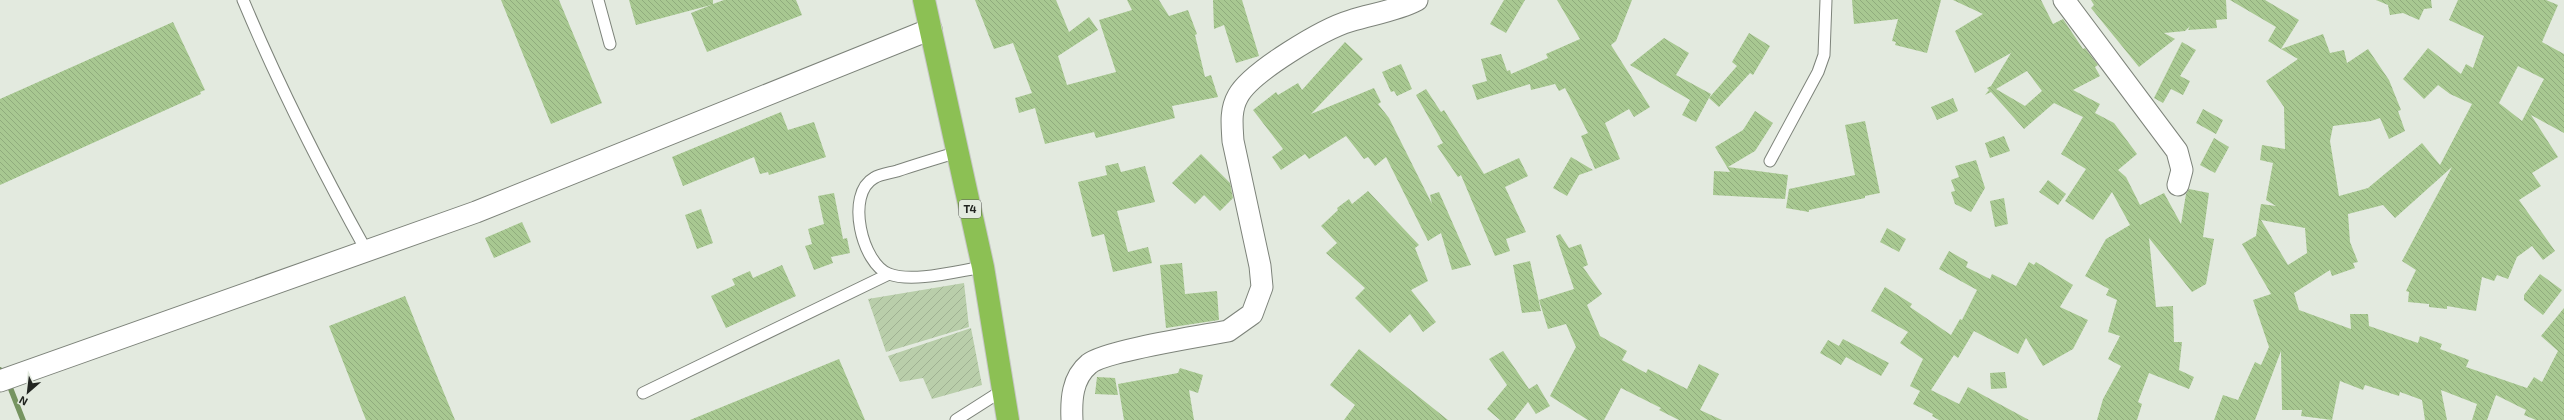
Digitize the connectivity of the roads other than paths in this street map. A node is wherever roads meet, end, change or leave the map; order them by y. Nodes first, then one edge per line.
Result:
1 (243, 0) edge
2 (598, 0) edge
3 (924, 0) edge
4 (1417, 0) edge
5 (1826, 0) edge
6 (2064, 0) edge
7 (931, 29) junction
8 (610, 44) dead end
9 (958, 152) junction
10 (1770, 161) dead end
11 (2178, 185) dead end
12 (366, 250) junction
13 (983, 267) junction
14 (888, 274) junction
15 (0, 381) edge
16 (1003, 390) junction
17 (643, 393) dead end
18 (956, 420) edge
19 (1008, 420) edge
20 (1072, 420) edge

1 - 12 lane
2 - 8 lane
3 - 7 highway, T4
4 - 20 street
5 - 10 lane
6 - 11 street
7 - 9 highway, T4
7 - 12 street
9 - 13 highway, T4
9 - 14 lane
12 - 15 street
13 - 14 lane
13 - 16 highway, T4
14 - 17 lane
16 - 18 lane
16 - 19 highway, T4

